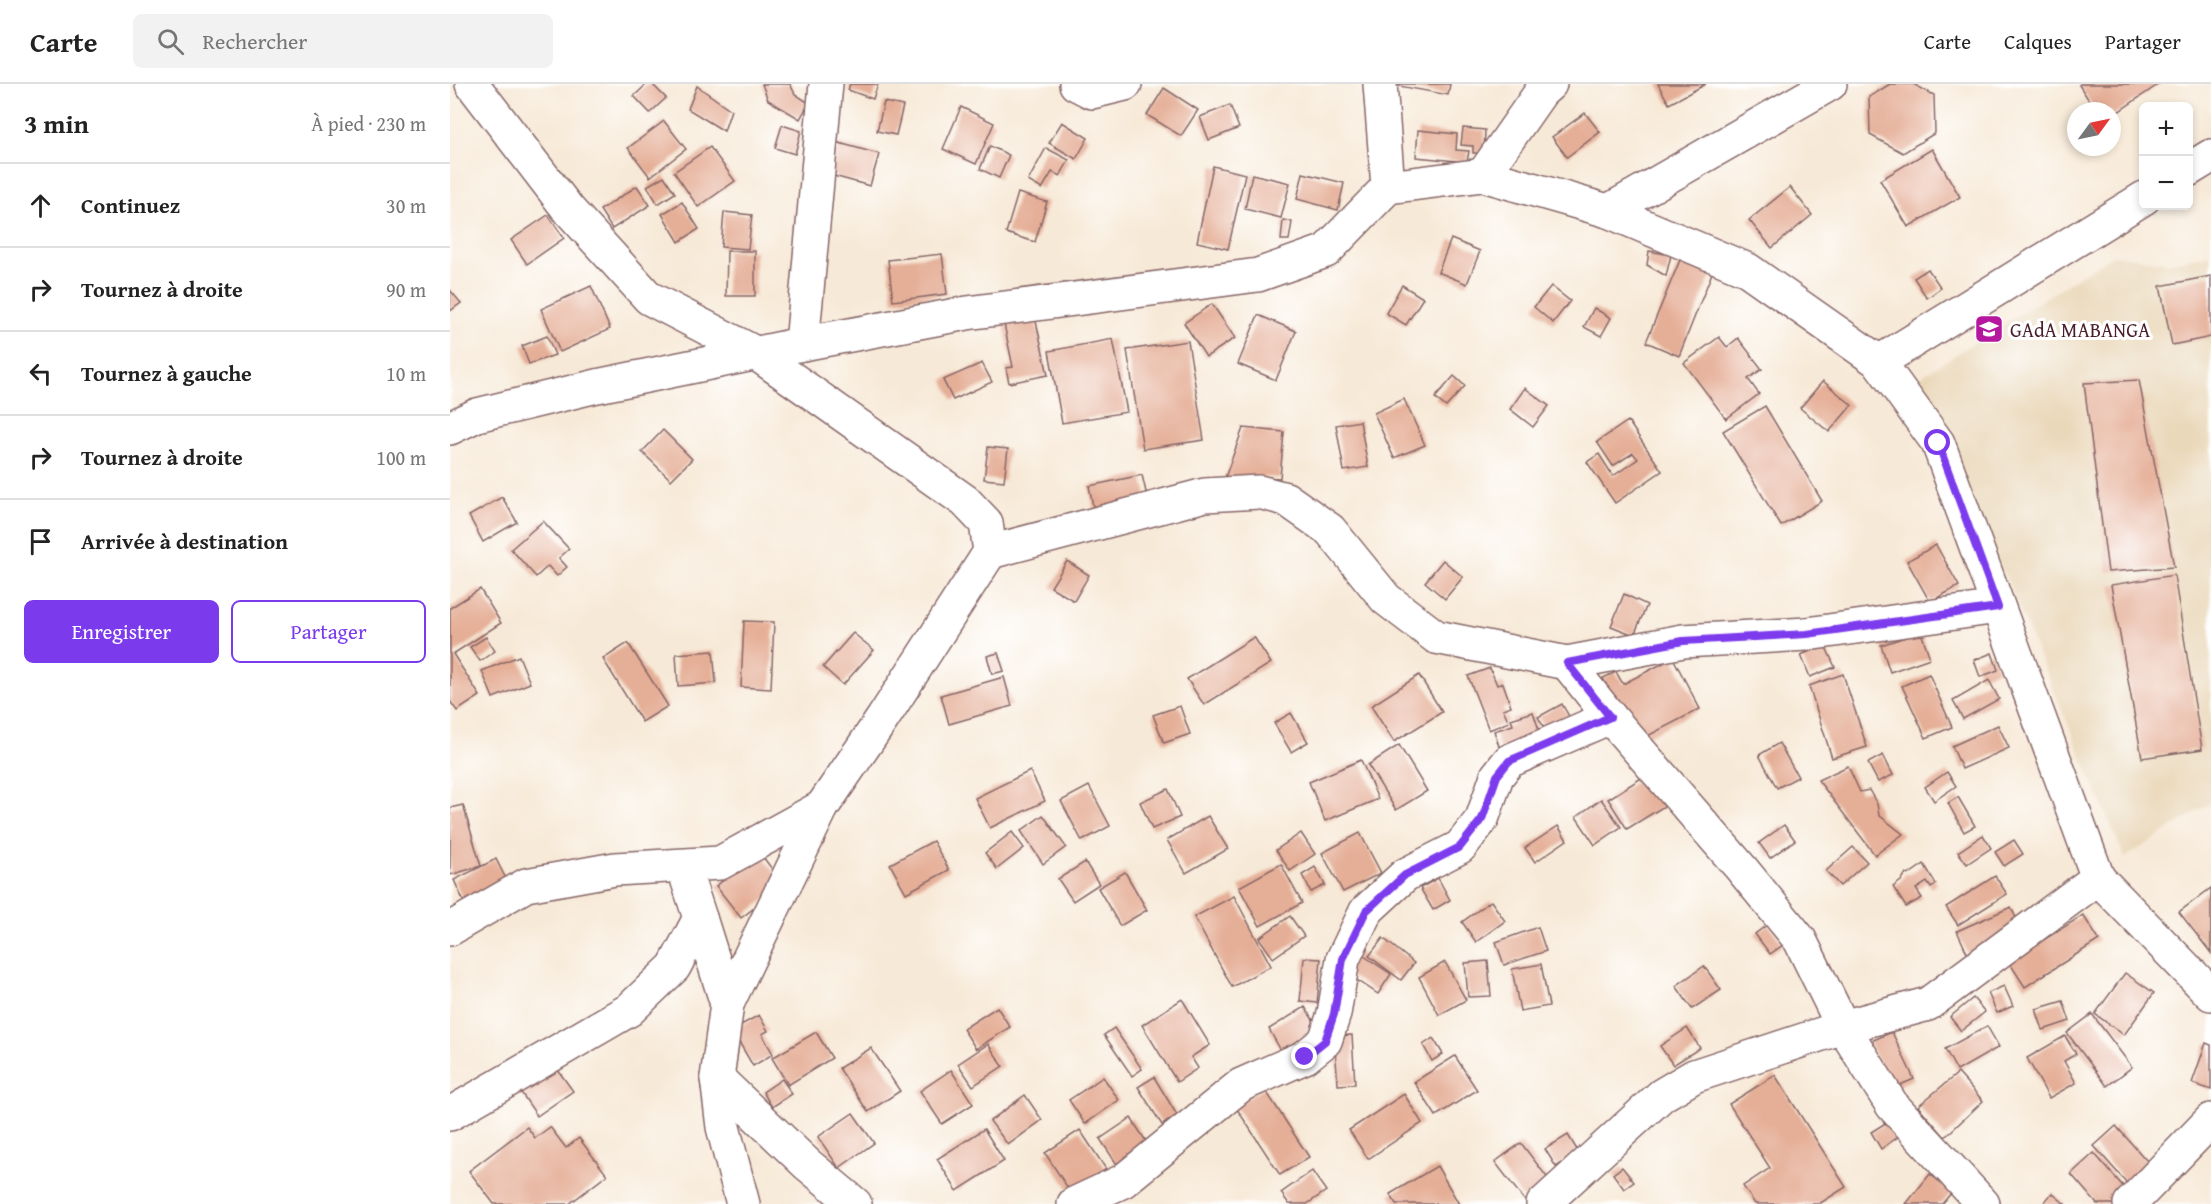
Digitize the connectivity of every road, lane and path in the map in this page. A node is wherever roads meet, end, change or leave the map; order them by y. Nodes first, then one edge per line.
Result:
1 (472, 84) edge
2 (826, 84) edge
3 (1077, 84) edge
4 (1125, 84) edge
5 (1380, 84) edge
6 (1550, 84) edge
7 (1830, 84) edge
8 (2211, 156) edge
9 (2193, 167) edge
10 (1483, 175) junction
11 (1388, 187) junction
12 (2139, 201) edge
13 (1608, 211) junction
14 (802, 344) junction
15 (758, 354) junction
16 (1879, 362) junction
17 (450, 428) edge
18 (990, 552) junction
19 (1998, 607) junction
20 (1567, 663) junction
21 (1610, 717) junction
22 (822, 807) junction
23 (683, 866) junction
24 (2098, 878) junction
25 (700, 918) junction
26 (450, 929) edge
27 (2211, 994) edge
28 (727, 1004) junction
29 (1844, 1027) junction
30 (717, 1078) junction
31 (450, 1114) edge
32 (2211, 1120) edge
33 (743, 1204) edge
34 (855, 1204) edge
35 (1074, 1204) edge
36 (1543, 1204) edge
37 (1983, 1204) edge
38 (2130, 1204) edge

1 - 15 street
2 - 14 street
3 - 4 street
5 - 11 street
6 - 10 street
7 - 13 street
8 - 9 street
10 - 11 street
10 - 13 street
11 - 14 street
12 - 16 street
13 - 16 street
14 - 15 street
15 - 17 street
15 - 18 street
16 - 19 street
18 - 20 street
18 - 22 street
19 - 20 street
19 - 24 street
20 - 21 street
21 - 29 street
21 - 35 street
22 - 23 street
22 - 28 street
23 - 25 street
23 - 26 street
24 - 27 street
24 - 29 street
25 - 28 street
25 - 31 street
28 - 30 street
29 - 36 street
29 - 37 street
30 - 33 street
30 - 34 street
32 - 38 street

